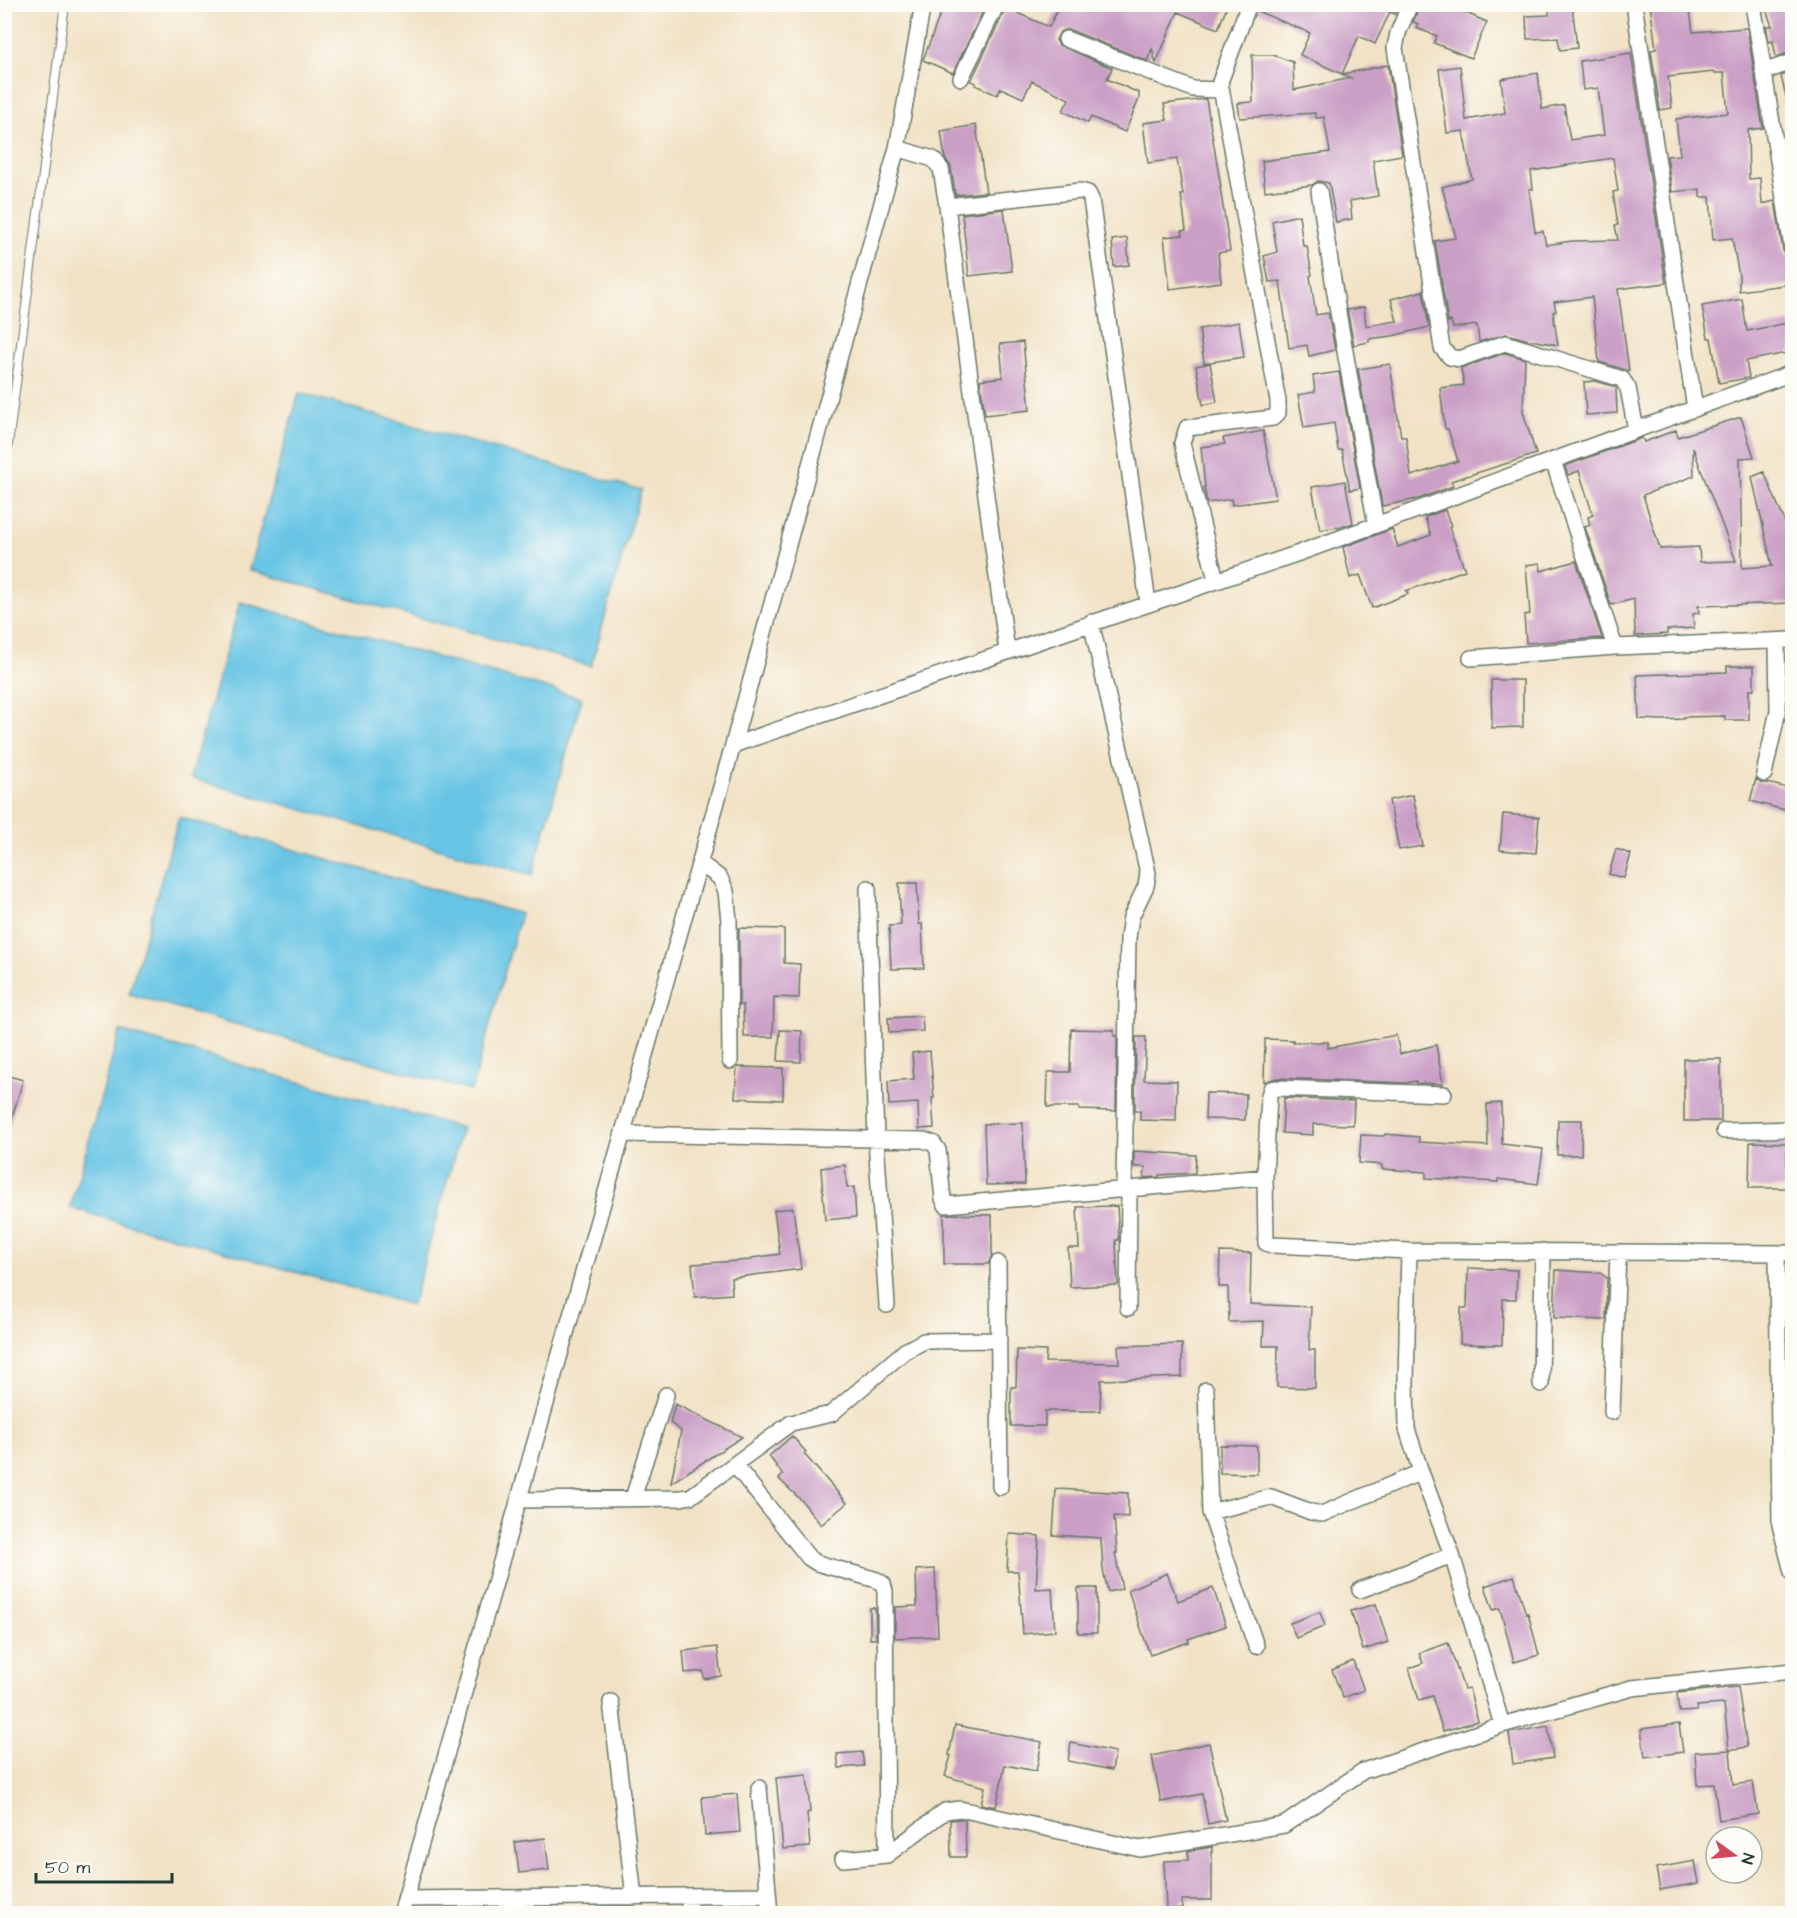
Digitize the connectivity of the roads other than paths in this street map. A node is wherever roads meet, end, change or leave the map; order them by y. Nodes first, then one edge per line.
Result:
1 (65, 4) edge
2 (923, 4) edge
3 (997, 4) edge
4 (1249, 4) edge
5 (1410, 4) edge
6 (1634, 4) edge
7 (1753, 4) edge
8 (1066, 39) dead end
9 (1792, 62) edge
10 (1763, 72) junction
11 (961, 78) dead end
12 (1221, 90) junction
13 (897, 148) junction
14 (1319, 191) dead end
15 (947, 206) junction
16 (1792, 248) edge
17 (1792, 373) edge
18 (1695, 409) junction
19 (1636, 430) junction
20 (1552, 461) junction
21 (4, 476) edge
22 (1376, 525) junction
23 (1216, 580) junction
24 (1148, 603) junction
25 (1091, 622) junction
26 (1792, 640) edge
27 (1777, 641) junction
28 (1615, 647) junction
29 (1006, 651) junction
30 (1471, 658) dead end
31 (733, 746) junction
32 (1764, 774) dead end
33 (700, 863) junction
34 (868, 888) dead end
35 (730, 1061) dead end
36 (1444, 1094) dead end
37 (1792, 1129) edge
38 (1724, 1131) dead end
39 (623, 1134) junction
40 (876, 1140) junction
41 (1265, 1178) junction
42 (1126, 1190) junction
43 (1409, 1251) junction
44 (1544, 1251) junction
45 (1618, 1253) junction
46 (1792, 1253) edge
47 (1777, 1254) junction
48 (998, 1263) dead end
49 (887, 1305) dead end
50 (1128, 1308) dead end
51 (999, 1340) junction
52 (1541, 1384) dead end
53 (1206, 1390) dead end
54 (666, 1395) dead end
55 (1612, 1412) dead end
56 (735, 1465) junction
57 (1421, 1472) junction
58 (1000, 1487) dead end
59 (633, 1498) junction
60 (519, 1500) junction
61 (1210, 1512) junction
62 (1452, 1554) junction
63 (1792, 1572) edge
64 (1360, 1590) dead end
65 (1256, 1646) dead end
66 (1792, 1671) edge
67 (611, 1702) dead end
68 (1502, 1725) junction
69 (759, 1788) dead end
70 (888, 1855) junction
71 (843, 1859) dead end
72 (768, 1895) junction
73 (689, 1896) junction
74 (634, 1897) junction
75 (554, 1898) junction
76 (403, 1906) edge
77 (555, 1914) edge
78 (689, 1914) edge
79 (770, 1914) edge

1 - 21 lane
2 - 13 street
3 - 11 street
4 - 12 street
5 - 19 street
6 - 18 street
7 - 10 street
8 - 12 street
9 - 10 street
10 - 16 street
12 - 23 street
13 - 15 street
13 - 31 street
14 - 22 street
15 - 24 street
15 - 29 street
17 - 18 street
18 - 19 street
19 - 20 street
20 - 22 street
20 - 28 street
22 - 23 street
23 - 24 street
24 - 25 street
25 - 29 street
25 - 42 street
26 - 27 street
27 - 28 street
27 - 32 street
28 - 30 street
29 - 31 street
31 - 33 street
33 - 35 street
33 - 39 street
34 - 40 street
36 - 41 street
37 - 38 street
39 - 40 street
39 - 60 street
40 - 42 street
40 - 49 street
41 - 42 street
41 - 43 street
42 - 50 street
43 - 44 street
43 - 57 street
44 - 45 street
44 - 52 street
45 - 47 street
45 - 55 street
46 - 47 street
47 - 63 street
48 - 51 street
51 - 56 street
51 - 58 street
53 - 61 street
54 - 59 street
56 - 59 street
56 - 70 street
57 - 61 street
57 - 62 street
59 - 60 street
60 - 76 street
61 - 65 street
62 - 64 street
62 - 68 street
66 - 68 street
67 - 74 street
68 - 70 street
69 - 72 street
70 - 71 street
72 - 73 street
72 - 79 street
73 - 74 street
73 - 78 street
74 - 75 street
75 - 76 street
75 - 77 street

